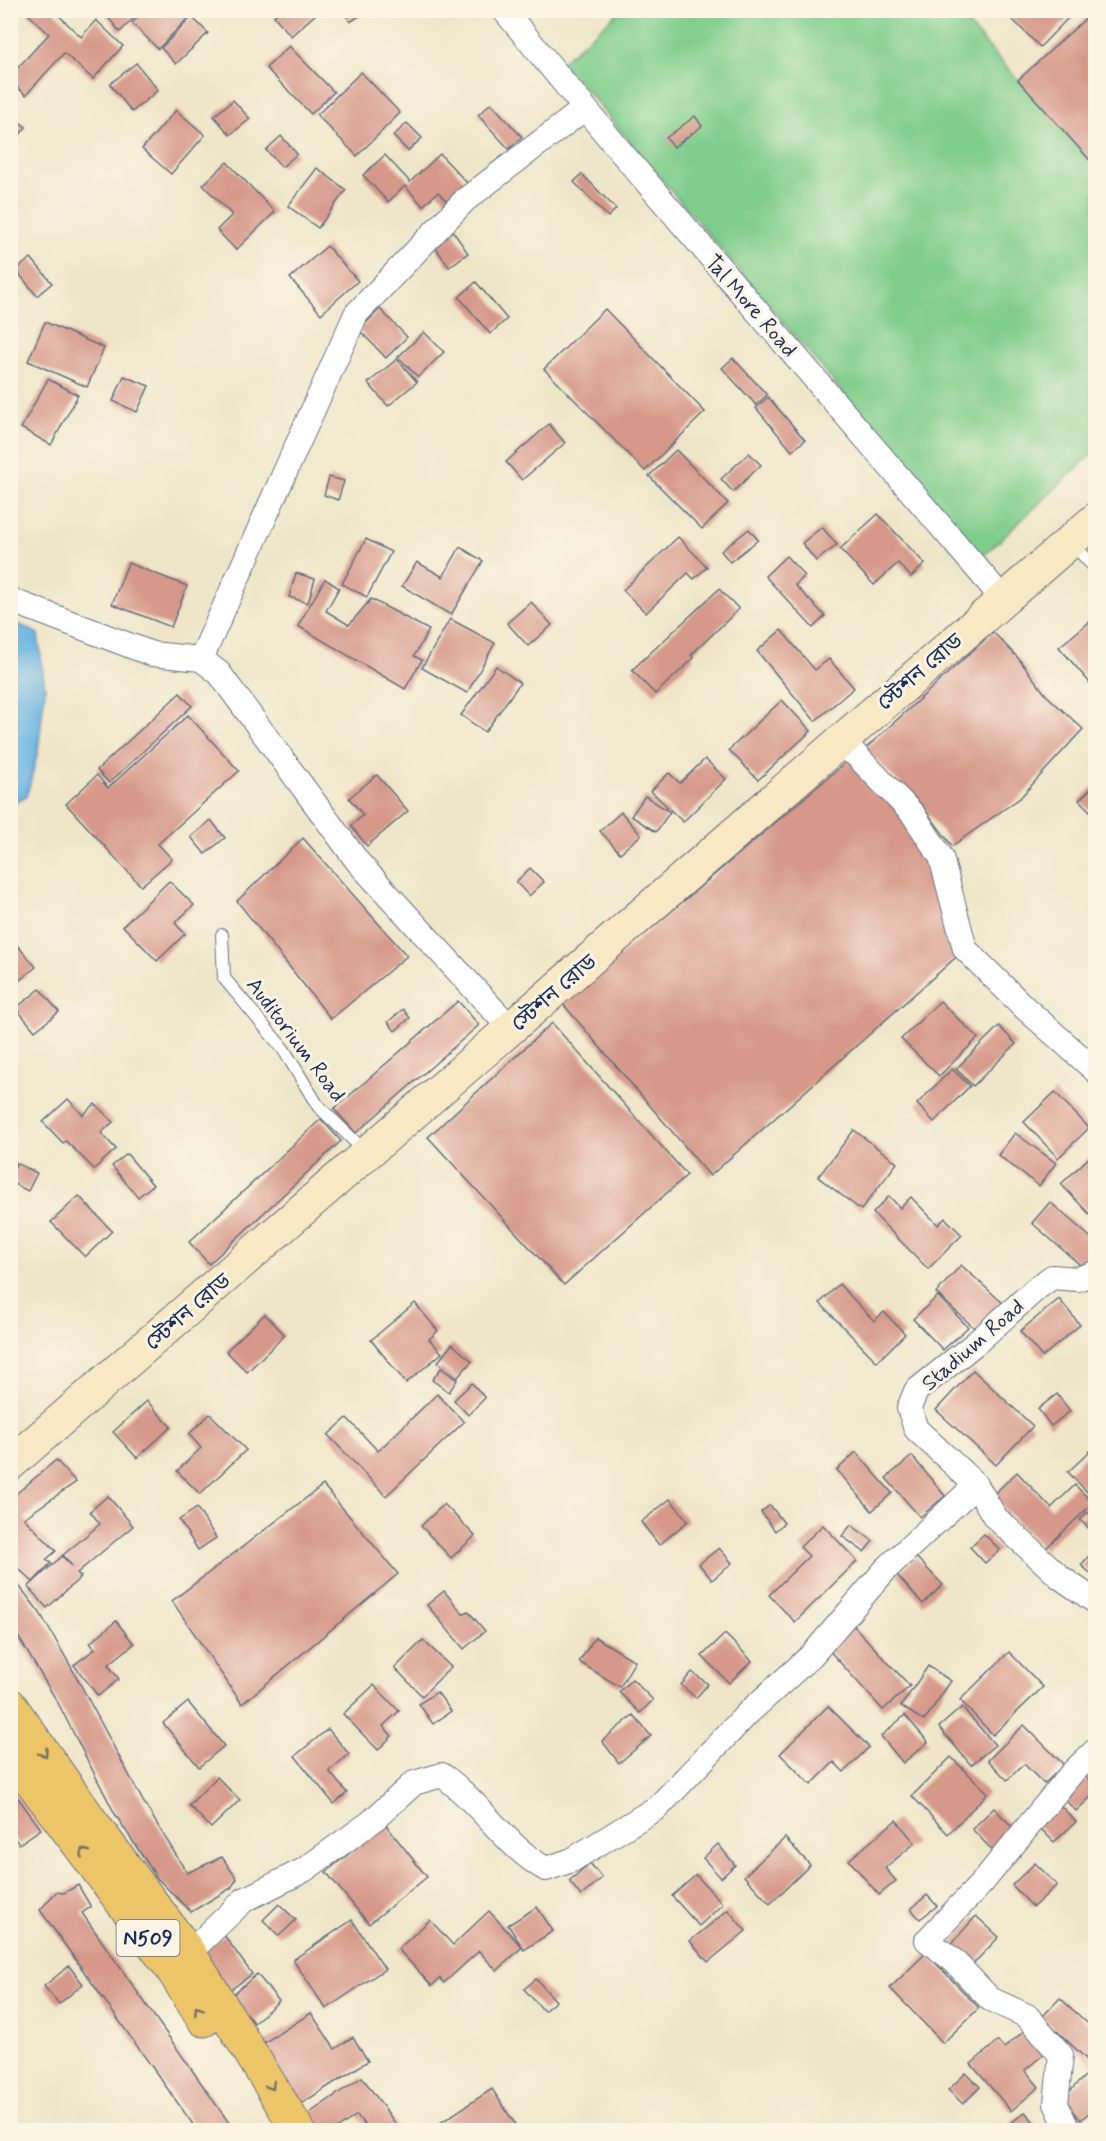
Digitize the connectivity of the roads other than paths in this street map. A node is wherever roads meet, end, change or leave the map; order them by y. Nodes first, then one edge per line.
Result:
1 (504, 10) edge
2 (584, 109) junction
3 (1095, 519) edge
4 (1070, 541) junction
5 (1095, 569) edge
6 (1003, 599) junction
7 (10, 600) edge
8 (201, 659) junction
9 (836, 742) junction
10 (222, 935) dead end
11 (511, 1029) junction
12 (1095, 1071) edge
13 (368, 1154) junction
14 (1095, 1273) edge
15 (10, 1464) edge
16 (976, 1485) junction
17 (1095, 1602) edge
18 (10, 1705) edge
19 (1095, 1750) edge
20 (10, 1753) edge
21 (189, 1953) junction
22 (274, 2130) edge
23 (298, 2130) edge
24 (1068, 2130) edge

1 - 2 street, Tal More Road
2 - 6 street, Tal More Road
2 - 8 street
3 - 4 main road, স্টেশন রোড
4 - 5 lane
4 - 6 main road, স্টেশন রোড
6 - 9 main road, স্টেশন রোড
7 - 8 street
8 - 11 street
9 - 11 main road, স্টেশন রোড
9 - 12 street
10 - 13 lane, Auditorium Road
11 - 13 main road, স্টেশন রোড
13 - 15 main road, স্টেশন রোড
14 - 16 street, Stadium Road
16 - 17 street, Stadium Road
16 - 21 street
18 -> 21 highway, N509
19 - 24 street
22 -> 20 highway, N509
21 -> 23 highway, N509

